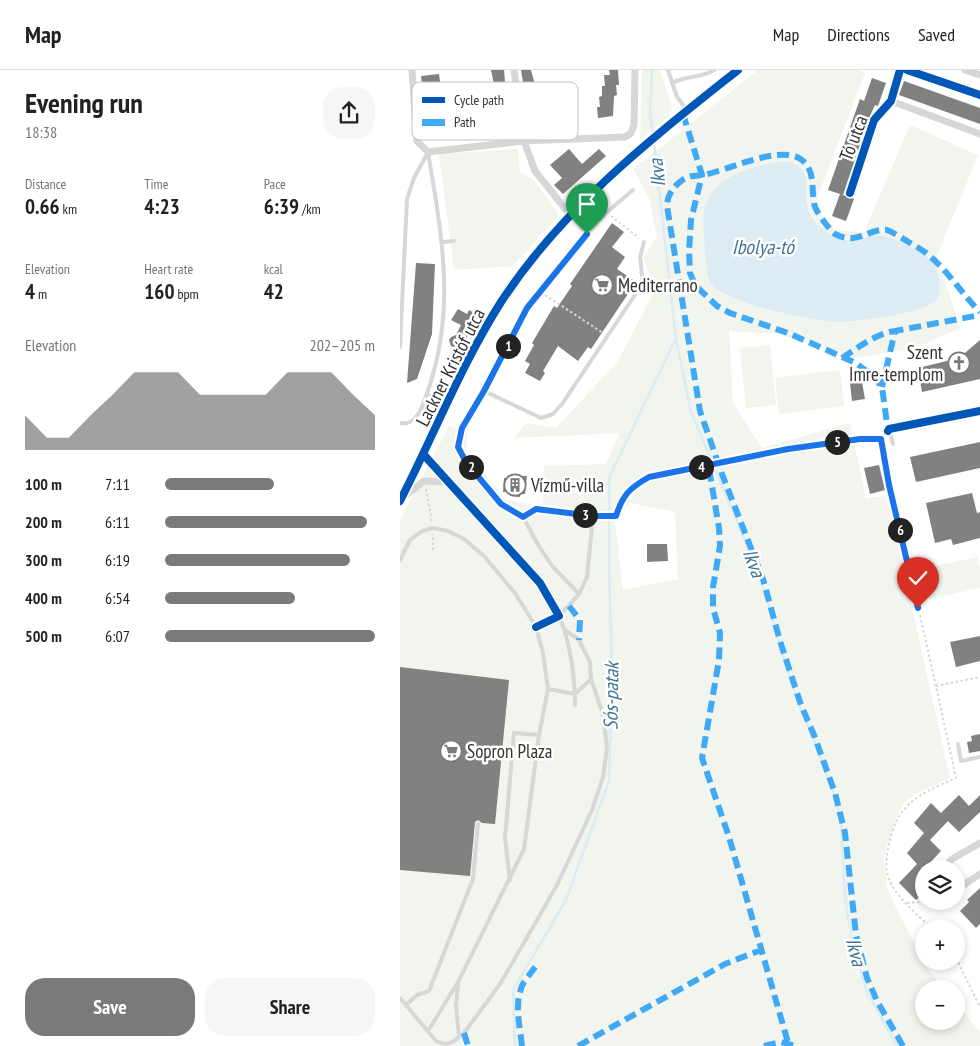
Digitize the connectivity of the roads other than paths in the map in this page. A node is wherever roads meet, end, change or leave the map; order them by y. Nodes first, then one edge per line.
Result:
1 (635, 70) edge
2 (668, 70) edge
3 (714, 70) edge
4 (737, 70) edge
5 (900, 70) edge
6 (965, 70) edge
7 (980, 75) edge
8 (672, 83) junction
9 (891, 101) junction
10 (688, 111) junction
11 (980, 134) edge
12 (578, 139) edge
13 (418, 140) edge
14 (564, 140) edge
15 (524, 142) junction
16 (428, 152) junction
17 (633, 190) dead end
18 (850, 192) dead end
19 (571, 216) junction
20 (587, 234) junction
21 (454, 241) dead end
22 (443, 242) junction
23 (644, 242) road end
24 (400, 347) edge
25 (484, 391) junction
26 (427, 394) junction
27 (447, 405) junction
28 (980, 411) edge
29 (400, 423) edge
30 (889, 430) joint
31 (892, 444) dead end
32 (424, 455) junction
33 (447, 482) junction
34 (400, 501) edge
35 (593, 516) junction
36 (616, 516) road end
37 (523, 517) junction
38 (400, 560) edge
39 (580, 594) junction
40 (559, 616) junction
41 (536, 627) junction
42 (565, 630) junction
43 (590, 679) junction
44 (548, 689) junction
45 (575, 694) junction
46 (575, 705) dead end
47 (539, 735) junction
48 (958, 744) dead end
49 (980, 757) edge
50 (478, 824) dead end
51 (980, 843) edge
52 (952, 860) edge
53 (980, 874) edge
54 (510, 880) junction
55 (965, 884) edge
56 (458, 982) junction
57 (400, 998) edge
58 (406, 1005) junction
59 (428, 1031) junction
60 (459, 1037) junction

1 - 12 street
2 - 8 lane
3 - 8 lane
4 - 10 street, Lackner Kristóf utca
5 - 9 street, Tó utca
6 - 7 street
8 - 10 lane
9 - 11 street
9 - 18 street, Tó utca
10 - 19 street, Lackner Kristóf utca
13 - 16 street
14 - 15 street
15 - 16 street
15 - 19 street
16 - 22 lane
16 - 24 lane
17 - 20 lane
19 - 20 lane
19 - 27 street, Lackner Kristóf utca
20 - 25 lane
21 - 22 lane
22 - 26 lane
23 - 25 lane
25 - 37 lane
26 - 27 lane
26 - 29 lane
27 - 32 street, Lackner Kristóf utca
28 - 30 street
30 - 31 lane
32 - 33 street
32 - 34 street, Lackner Kristóf utca
33 - 34 street
33 - 40 street
35 - 36 lane
35 - 37 lane
35 - 39 lane
37 - 39 lane
38 - 41 lane
39 - 40 lane
40 - 41 street
40 - 42 lane
41 - 44 lane
42 - 43 lane
42 - 45 lane
43 - 45 lane
43 - 60 lane
44 - 45 lane
44 - 47 lane
45 - 46 lane
47 - 54 lane
47 - 54 lane
48 - 49 lane
50 - 58 lane
51 - 52 street
53 - 55 street
54 - 56 lane
56 - 59 lane
56 - 60 lane
57 - 58 lane
58 - 59 lane
59 - 60 lane

